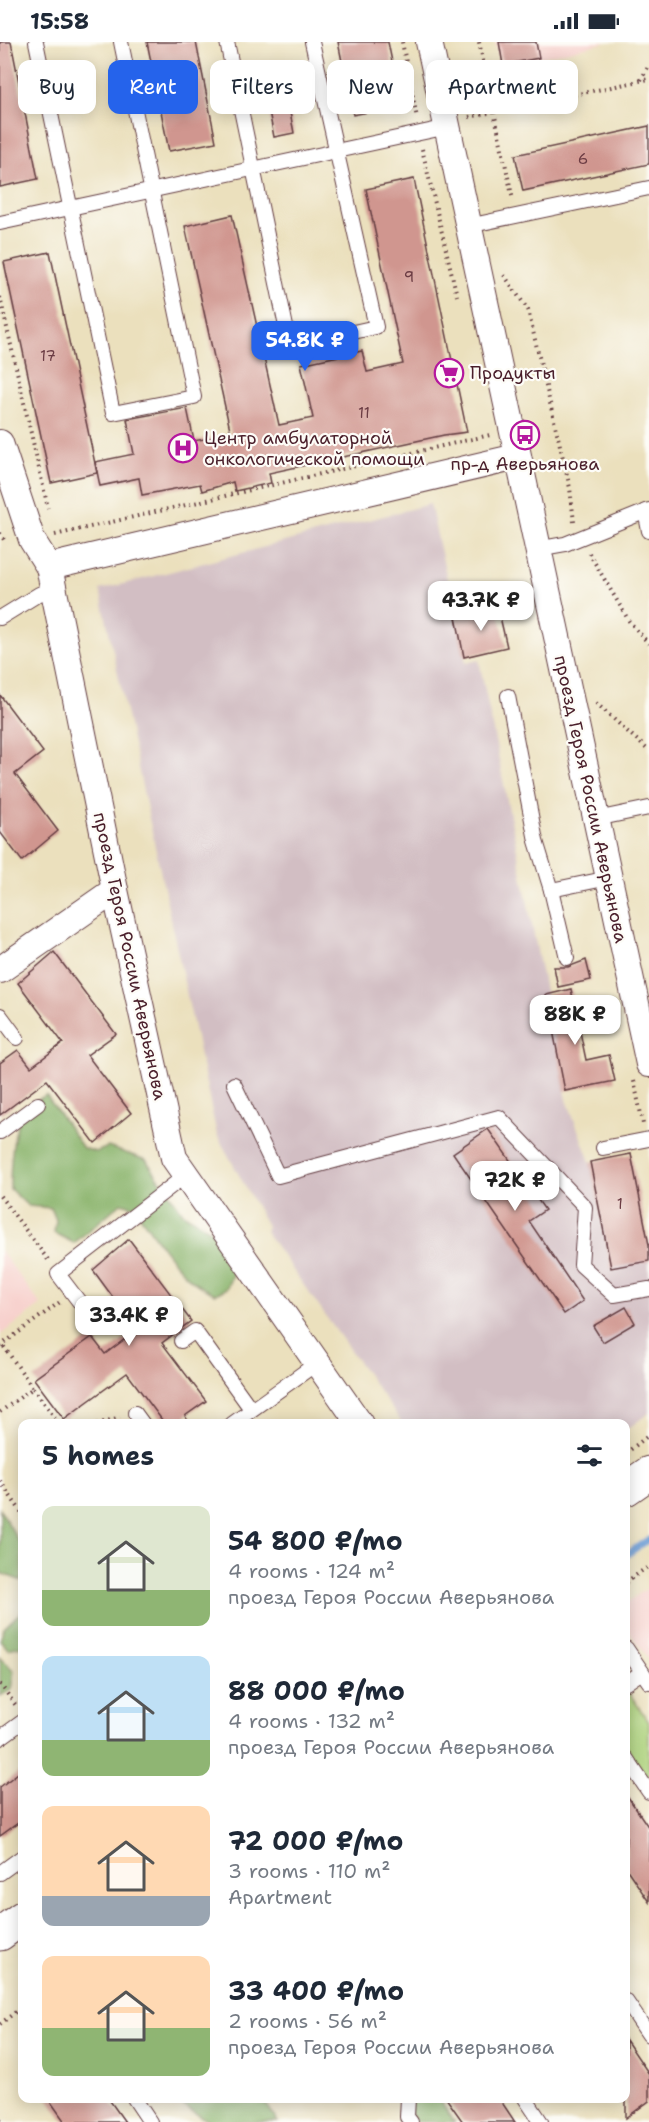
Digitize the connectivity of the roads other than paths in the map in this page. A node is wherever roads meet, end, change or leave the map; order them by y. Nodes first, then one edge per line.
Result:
1 (36, 42) edge
2 (121, 42) edge
3 (227, 42) edge
4 (312, 42) edge
5 (429, 42) edge
6 (447, 124) junction
7 (335, 152) junction
8 (253, 169) junction
9 (649, 188) edge
10 (153, 190) junction
11 (70, 208) junction
12 (0, 223) edge
13 (468, 226) junction
14 (0, 443) edge
15 (517, 457) junction
16 (647, 511) edge
17 (649, 531) edge
18 (537, 549) junction
19 (51, 579) junction
20 (0, 618) edge
21 (508, 696) dead end
22 (649, 808) edge
23 (596, 819) junction
24 (609, 878) junction
25 (115, 890) junction
26 (552, 890) junction
27 (567, 958) dead end
28 (0, 970) edge
29 (0, 1015) edge
30 (17, 1038) dead end
31 (649, 1064) edge
32 (234, 1084) dead end
33 (38, 1104) dead end
34 (0, 1132) edge
35 (649, 1139) edge
36 (603, 1148) dead end
37 (186, 1176) junction
38 (649, 1289) edge
39 (97, 1325) dead end
40 (182, 1341) dead end
41 (317, 1363) junction
42 (251, 1409) junction
43 (238, 1419) edge
44 (356, 1419) edge
45 (649, 1473) edge
46 (630, 1486) edge
47 (630, 1654) edge
48 (646, 1677) edge
49 (630, 1682) edge
50 (18, 1725) edge
51 (0, 1738) edge
52 (630, 1764) edge
53 (649, 1792) edge
54 (18, 1860) edge
55 (0, 1873) edge
56 (18, 1921) edge
57 (0, 1934) edge
58 (630, 2007) edge
59 (649, 2035) edge
60 (137, 2103) edge
61 (408, 2103) edge
62 (528, 2103) edge
63 (406, 2120) edge
64 (150, 2122) edge
65 (541, 2122) edge

1 - 11 lane
2 - 10 lane
3 - 8 lane
4 - 7 lane
5 - 6 street, проезд Героя России Аверьянова
6 - 7 lane
6 - 13 street, проезд Героя России Аверьянова
7 - 8 lane
7 - 8 lane
8 - 10 lane
9 - 13 lane
10 - 11 lane
10 - 11 lane
11 - 12 lane
13 - 15 street, проезд Героя России Аверьянова
14 - 19 street, проезд Героя России Аверьянова
15 - 18 street, проезд Героя России Аверьянова
15 - 19 street
16 - 17 lane
16 - 18 lane
18 - 23 street, проезд Героя России Аверьянова
19 - 20 lane
19 - 25 street, проезд Героя России Аверьянова
21 - 26 lane
22 - 23 lane
23 - 24 street, проезд Героя России Аверьянова
24 - 26 lane
24 - 31 street, проезд Героя России Аверьянова
25 - 28 street
25 - 37 street, проезд Героя России Аверьянова
26 - 27 lane
29 - 30 lane
32 - 38 lane
33 - 34 lane
35 - 36 lane
37 - 39 lane
37 - 41 street, проезд Героя России Аверьянова
40 - 42 lane
41 - 42 lane
41 - 44 street, проезд Героя России Аверьянова
42 - 43 lane
45 - 46 main road
47 - 48 lane
48 - 49 lane
50 - 51 lane
52 - 53 lane
54 - 55 lane
56 - 57 main road
58 - 59 lane
60 - 64 lane
61 - 63 lane
62 - 65 lane

